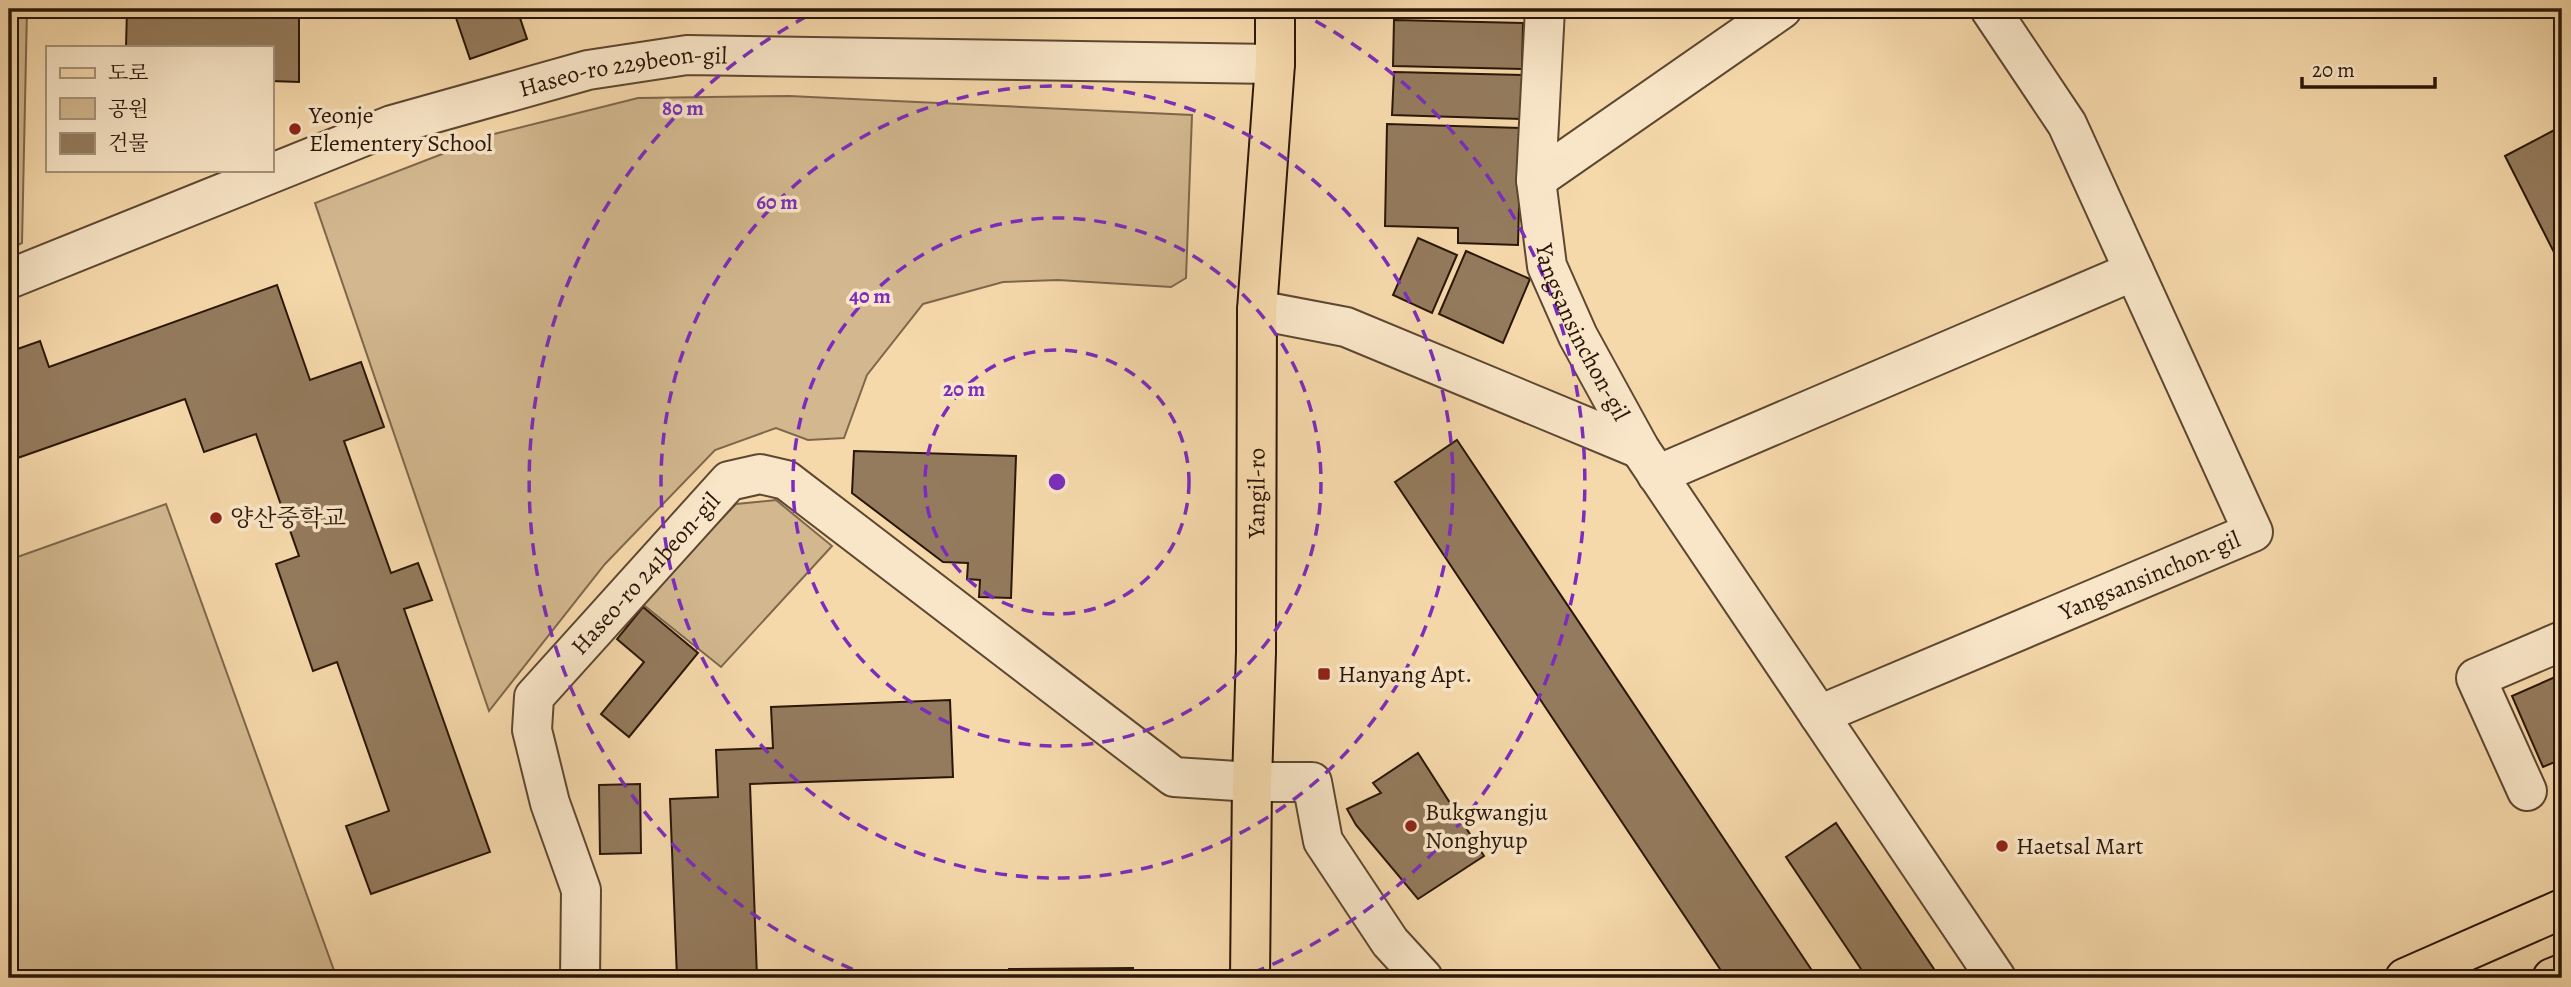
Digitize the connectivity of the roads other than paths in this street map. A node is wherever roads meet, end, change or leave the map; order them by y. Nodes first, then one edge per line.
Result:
1 (1275, 9) edge
2 (1545, 9) edge
3 (1782, 9) edge
4 (1990, 9) edge
5 (1275, 64) junction
6 (1536, 180) junction
7 (2134, 271) junction
8 (9, 279) edge
9 (1257, 310) junction
10 (1648, 462) junction
11 (2562, 641) edge
12 (1819, 715) junction
13 (1252, 782) junction
14 (2526, 791) dead end
15 (2562, 909) edge
16 (2562, 974) edge
17 (580, 978) edge
18 (1250, 978) edge
19 (1423, 978) edge
20 (1996, 978) edge
21 (2405, 978) edge
22 (2552, 978) edge

1 - 5 main road, Yangil-ro
2 - 6 street, Yangsansinchon-gil
3 - 6 street
4 - 7 street, Yangsansinchon-gil
5 - 8 street, Haseo-ro 229beon-gil
5 - 9 main road, Yangil-ro
6 - 10 street, Yangsansinchon-gil
7 - 10 street
7 - 12 street, Yangsansinchon-gil
9 - 10 street
9 - 13 main road, Yangil-ro
10 - 12 street, Yangsansinchon-gil
11 - 14 street
12 - 20 street, Yangsansinchon-gil
13 - 17 street, Haseo-ro 241beon-gil
13 - 18 main road, Yangil-ro
13 - 19 street, Haseo-ro 241beon-gil
15 - 21 main road
16 - 22 main road

